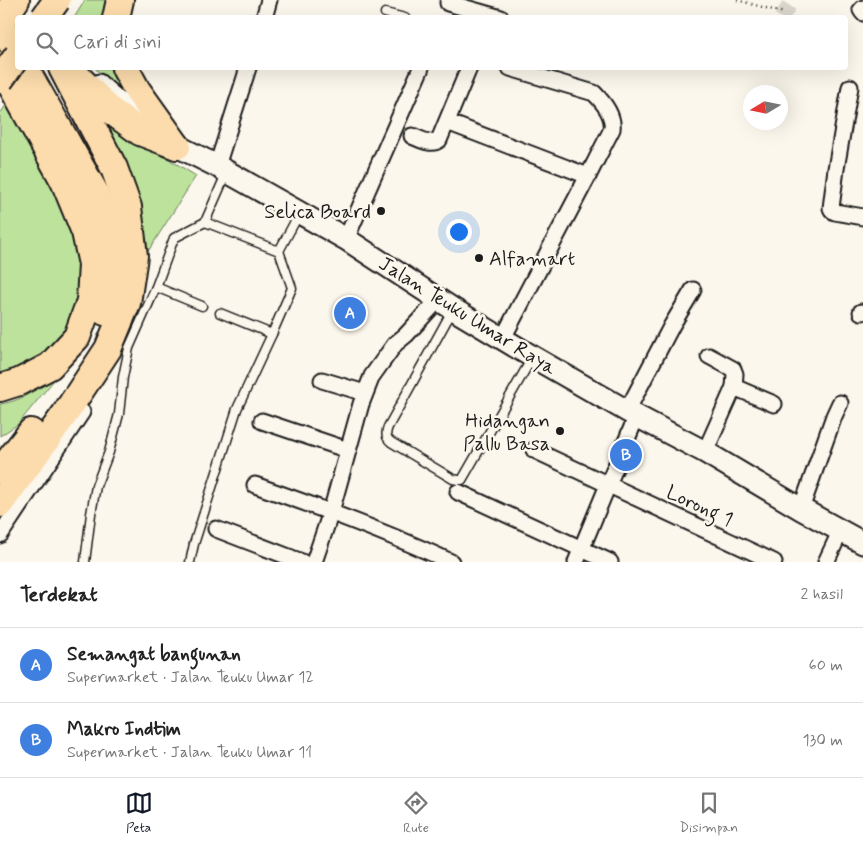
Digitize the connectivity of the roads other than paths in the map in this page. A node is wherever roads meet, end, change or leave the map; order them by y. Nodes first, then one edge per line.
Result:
1 (57, 0) edge
2 (120, 0) edge
3 (269, 0) edge
4 (447, 7) edge
5 (863, 8) edge
6 (34, 10) edge
7 (385, 12) dead end
8 (863, 13) edge
9 (21, 15) edge
10 (117, 15) edge
11 (265, 15) edge
12 (395, 15) edge
13 (486, 15) edge
14 (15, 17) edge
15 (0, 23) edge
16 (15, 50) edge
17 (15, 59) edge
18 (0, 65) edge
19 (26, 70) edge
20 (63, 70) edge
21 (72, 70) edge
22 (89, 70) edge
23 (126, 70) edge
24 (247, 70) edge
25 (420, 70) edge
26 (468, 70) edge
27 (517, 70) edge
28 (0, 80) edge
29 (850, 87) dead end
30 (447, 122) junction
31 (412, 136) dead end
32 (177, 146) junction
33 (222, 169) junction
34 (588, 176) junction
35 (300, 213) junction
36 (863, 217) edge
37 (205, 222) junction
38 (346, 239) junction
39 (279, 251) junction
40 (156, 287) junction
41 (693, 290) dead end
42 (445, 304) junction
43 (202, 306) dead end
44 (220, 313) dead end
45 (272, 334) junction
46 (503, 338) junction
47 (709, 356) dead end
48 (533, 357) junction
49 (322, 380) dead end
50 (734, 387) junction
51 (0, 388) edge
52 (365, 393) junction
53 (840, 403) dead end
54 (774, 404) dead end
55 (82, 412) dead end
56 (632, 413) junction
57 (262, 421) dead end
58 (348, 450) junction
59 (534, 450) dead end
60 (705, 452) junction
61 (0, 472) edge
62 (256, 485) dead end
63 (609, 485) junction
64 (458, 492) dead end
65 (0, 504) edge
66 (801, 509) junction
67 (331, 512) junction
68 (216, 529) dead end
69 (840, 530) junction
70 (0, 535) edge
71 (863, 543) edge
72 (579, 555) edge
73 (85, 562) edge
74 (190, 562) edge
75 (302, 562) edge
76 (314, 562) edge
77 (451, 562) edge
78 (610, 562) edge
79 (774, 562) edge
80 (826, 562) edge

1 - 6 highway, bridge
2 - 10 highway
3 - 11 street
4 - 13 street
5 - 8 street
6 - 9 highway
7 - 12 lane
14 - 15 highway
15 - 16 highway
17 - 28 highway, bridge
18 - 51 highway
19 - 61 highway
20 - 65 highway
21 - 32 highway
22 - 32 street, Jalan Teuku Umar Raya
23 - 32 highway
24 - 33 street
25 - 38 street
26 - 30 street
27 - 34 street
29 - 36 street
30 - 31 street
30 - 34 street
32 - 33 main road, Jalan Teuku Umar Raya
33 - 35 main road, Jalan Teuku Umar Raya
33 - 37 lane
34 - 46 street
35 - 38 main road, Jalan Teuku Umar Raya
35 - 39 lane
37 - 39 lane
37 - 40 lane
38 - 42 main road, Jalan Teuku Umar Raya
39 - 45 lane
40 - 43 lane
40 - 73 lane
41 - 56 street
42 - 46 main road, Jalan Teuku Umar Raya
42 - 48 lane
42 - 52 street
44 - 45 lane
45 - 74 lane
46 - 48 main road, Jalan Teuku Umar Raya
47 - 50 street
48 - 56 main road, Jalan Teuku Umar Raya
49 - 52 street
50 - 54 street
50 - 60 street
52 - 58 street
53 - 66 street
55 - 70 street
56 - 60 main road, Jalan Teuku Umar Raya
56 - 63 street
57 - 58 street
58 - 67 street
59 - 63 street, Lorong 1
60 - 66 main road, Jalan Teuku Umar Raya
62 - 67 street
63 - 72 street
63 - 79 street, Lorong 1
64 - 72 street
66 - 69 main road, Jalan Teuku Umar Raya
67 - 76 street
67 - 77 street
68 - 75 street
69 - 71 main road, Jalan Teuku Umar Raya
69 - 80 street
72 - 78 street

